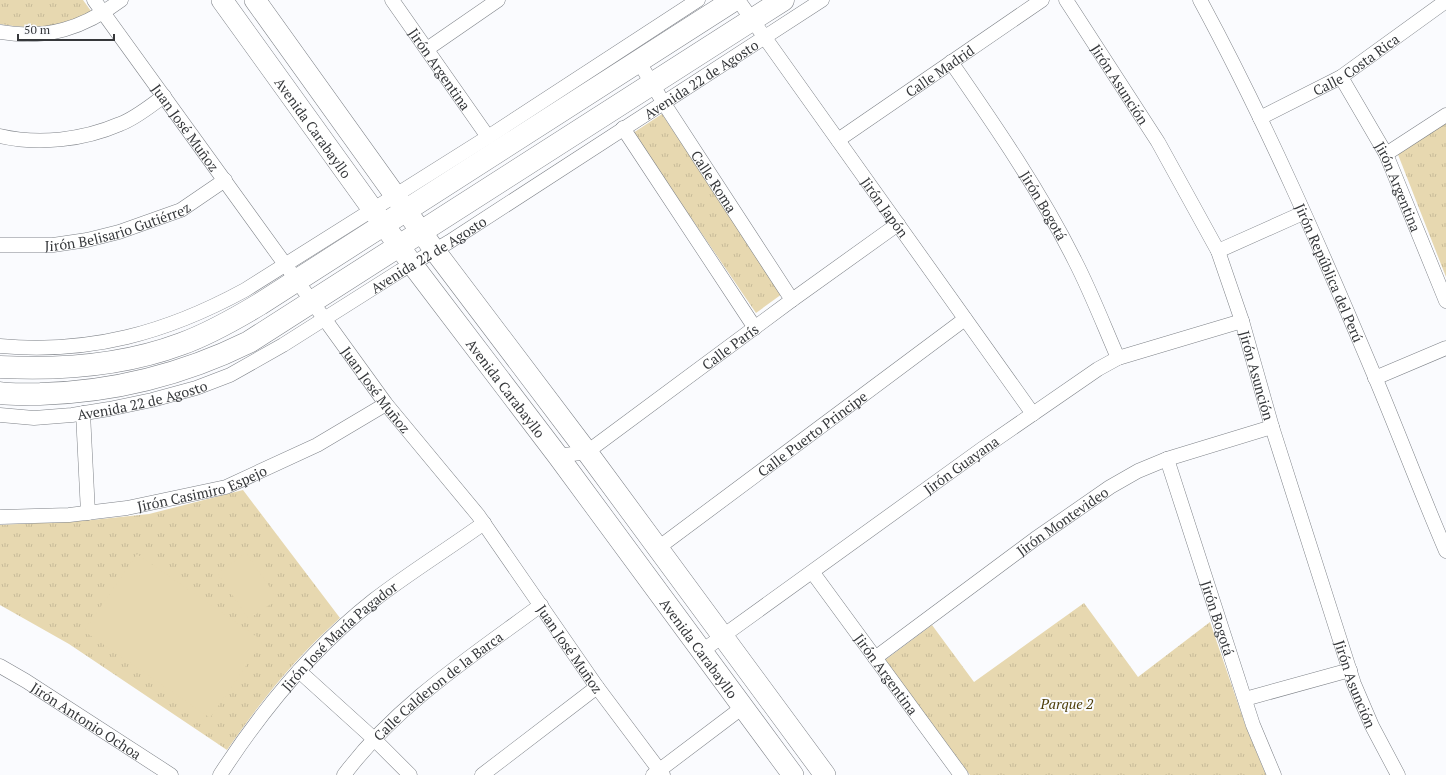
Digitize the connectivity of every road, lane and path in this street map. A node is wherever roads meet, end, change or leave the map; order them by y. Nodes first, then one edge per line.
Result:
1 (94, 0) edge
2 (121, 0) edge
3 (222, 0) edge
4 (254, 0) edge
5 (392, 0) edge
6 (498, 0) edge
7 (698, 0) edge
8 (734, 0) edge
9 (738, 0) edge
10 (783, 0) edge
11 (822, 0) edge
12 (1042, 0) edge
13 (1066, 0) edge
14 (1200, 0) edge
15 (1446, 1) edge
16 (104, 13) junction
17 (758, 28) junction
18 (0, 36) edge
19 (427, 49) junction
20 (639, 62) junction
21 (951, 62) junction
22 (1341, 77) junction
23 (652, 84) junction
24 (164, 96) junction
25 (663, 102) junction
26 (1446, 115) edge
27 (1260, 118) junction
28 (623, 128) junction
29 (0, 136) edge
30 (488, 138) junction
31 (838, 140) junction
32 (1386, 154) junction
33 (225, 180) junction
34 (400, 203) junction
35 (1303, 213) junction
36 (379, 216) junction
37 (898, 224) junction
38 (421, 232) junction
39 (0, 245) edge
40 (400, 246) junction
41 (434, 251) junction
42 (1218, 251) junction
43 (412, 264) junction
44 (290, 273) junction
45 (792, 300) junction
46 (1446, 301) edge
47 (318, 311) junction
48 (965, 319) junction
49 (1242, 321) junction
50 (755, 328) junction
51 (0, 346) edge
52 (1446, 348) edge
53 (1118, 358) junction
54 (0, 367) edge
55 (1375, 378) junction
56 (0, 393) edge
57 (386, 404) junction
58 (82, 413) junction
59 (1033, 414) junction
60 (0, 415) edge
61 (1272, 427) junction
62 (587, 452) junction
63 (558, 456) junction
64 (1167, 459) junction
65 (88, 513) junction
66 (0, 517) edge
67 (484, 523) junction
68 (658, 548) junction
69 (1446, 551) edge
70 (812, 573) junction
71 (540, 605) junction
72 (723, 636) junction
73 (702, 651) junction
74 (875, 658) junction
75 (0, 666) edge
76 (1350, 670) junction
77 (299, 671) junction
78 (598, 687) junction
79 (1245, 699) junction
80 (742, 707) junction
81 (373, 738) junction
82 (658, 773) edge
83 (171, 775) edge
84 (220, 775) edge
85 (344, 775) edge
86 (410, 775) edge
87 (482, 775) edge
88 (793, 775) edge
89 (825, 775) edge
90 (961, 775) edge
91 (1274, 775) edge
92 (1398, 775) edge

1 - 16 street, Juan José Muñoz
2 - 16 street
3 - 36 main road, Avenida Carabayllo
4 - 34 main road, Avenida Carabayllo
5 - 19 street, Jirón Argentina
6 - 19 street
7 - 30 street
8 - 20 main road
9 - 17 street, Jirón Japón
10 - 17 main road, Avenida 22 de Agosto
11 - 17 street, Avenida 22 de Agosto
12 - 21 street, Calle Madrid
13 - 42 street, Jirón Asunción
14 - 27 street, Jirón República del Perú
15 - 22 street, Calle Costa Rica
16 - 18 street
16 - 24 street, Juan José Muñoz
17 - 23 main road, Avenida 22 de Agosto
17 - 25 street, Avenida 22 de Agosto
17 - 31 street, Jirón Japón
19 - 30 street, Jirón Argentina
20 - 23 street, Calle Roma
20 - 34 main road
21 - 31 street, Calle Madrid
21 - 53 street, Jirón Bogotá
22 - 27 street, Calle Costa Rica
22 - 32 street, Jirón Argentina
23 - 25 street, Calle Roma
23 - 38 main road, Avenida 22 de Agosto
24 - 29 street
24 - 33 street, Juan José Muñoz
25 - 28 street, Avenida 22 de Agosto
25 - 45 street, Calle Roma
26 - 32 street
27 - 35 street, Jirón República del Perú
28 - 41 street, Avenida 22 de Agosto
28 - 50 street
30 - 34 street
31 - 37 street, Jirón Japón
32 - 46 street, Jirón Argentina
33 - 39 street, Jirón Belisario Gutiérrez
33 - 44 street, Juan José Muñoz
34 - 36 main road
34 - 38 main road, Avenida Carabayllo
35 - 42 street
35 - 55 street, Jirón República del Perú
36 - 40 main road, Avenida Carabayllo
36 - 44 main road
37 - 45 street, Calle París
37 - 48 street, Jirón Japón
38 - 40 main road, Avenida 22 de Agosto
38 - 41 main road, Avenida Carabayllo
40 - 43 main road, Avenida Carabayllo
40 - 47 main road, Avenida 22 de Agosto
41 - 43 street, Avenida 22 de Agosto
41 - 62 main road, Avenida Carabayllo
42 - 49 street, Jirón Asunción
43 - 47 street, Avenida 22 de Agosto
43 - 63 main road, Avenida Carabayllo
44 - 47 street, Juan José Muñoz
44 - 51 street
44 - 54 main road
45 - 50 street, Calle París
47 - 56 main road, Avenida 22 de Agosto
47 - 57 street, Juan José Muñoz
47 - 58 street, Avenida 22 de Agosto
48 - 59 street, Jirón Japón
48 - 68 street, Calle Puerto Principe
49 - 53 street, Jirón Guayana
49 - 61 street, Jirón Asunción
50 - 62 street, Calle París
52 - 55 street
53 - 59 street, Jirón Guayana
55 - 69 street, Jirón República del Perú
57 - 65 street, Jirón Casimiro Espejo
57 - 67 street, Juan José Muñoz
58 - 60 street, Avenida 22 de Agosto
58 - 65 street
59 - 70 street, Jirón Guayana
61 - 64 street, Jirón Montevideo
61 - 76 street, Jirón Asunción
62 - 63 street, Calle París
62 - 68 main road, Avenida Carabayllo
63 - 73 main road, Avenida Carabayllo
64 - 74 street, Jirón Montevideo
64 - 79 street, Jirón Bogotá
65 - 66 street, Jirón Casimiro Espejo
67 - 71 street, Juan José Muñoz
67 - 77 street, Jirón José María Pagador
68 - 72 main road, Avenida Carabayllo
70 - 72 street, Jirón Guayana
70 - 74 street, Jirón Argentina
71 - 78 street, Juan José Muñoz
71 - 81 street, Calle Calderon de la Barca
72 - 73 street, Jirón Guayana
72 - 89 main road, Avenida Carabayllo
73 - 80 main road, Avenida Carabayllo
74 - 90 street, Jirón Argentina
75 - 83 street, Jirón Antonio Ochoa
76 - 79 street
76 - 92 street, Jirón Asunción
77 - 81 street
77 - 84 street, Jirón José María Pagador
78 - 82 street, Juan José Muñoz
78 - 87 street
79 - 91 street, Jirón Bogotá
80 - 82 street
80 - 88 main road, Avenida Carabayllo
81 - 85 street, Calle Calderon de la Barca
81 - 86 street

